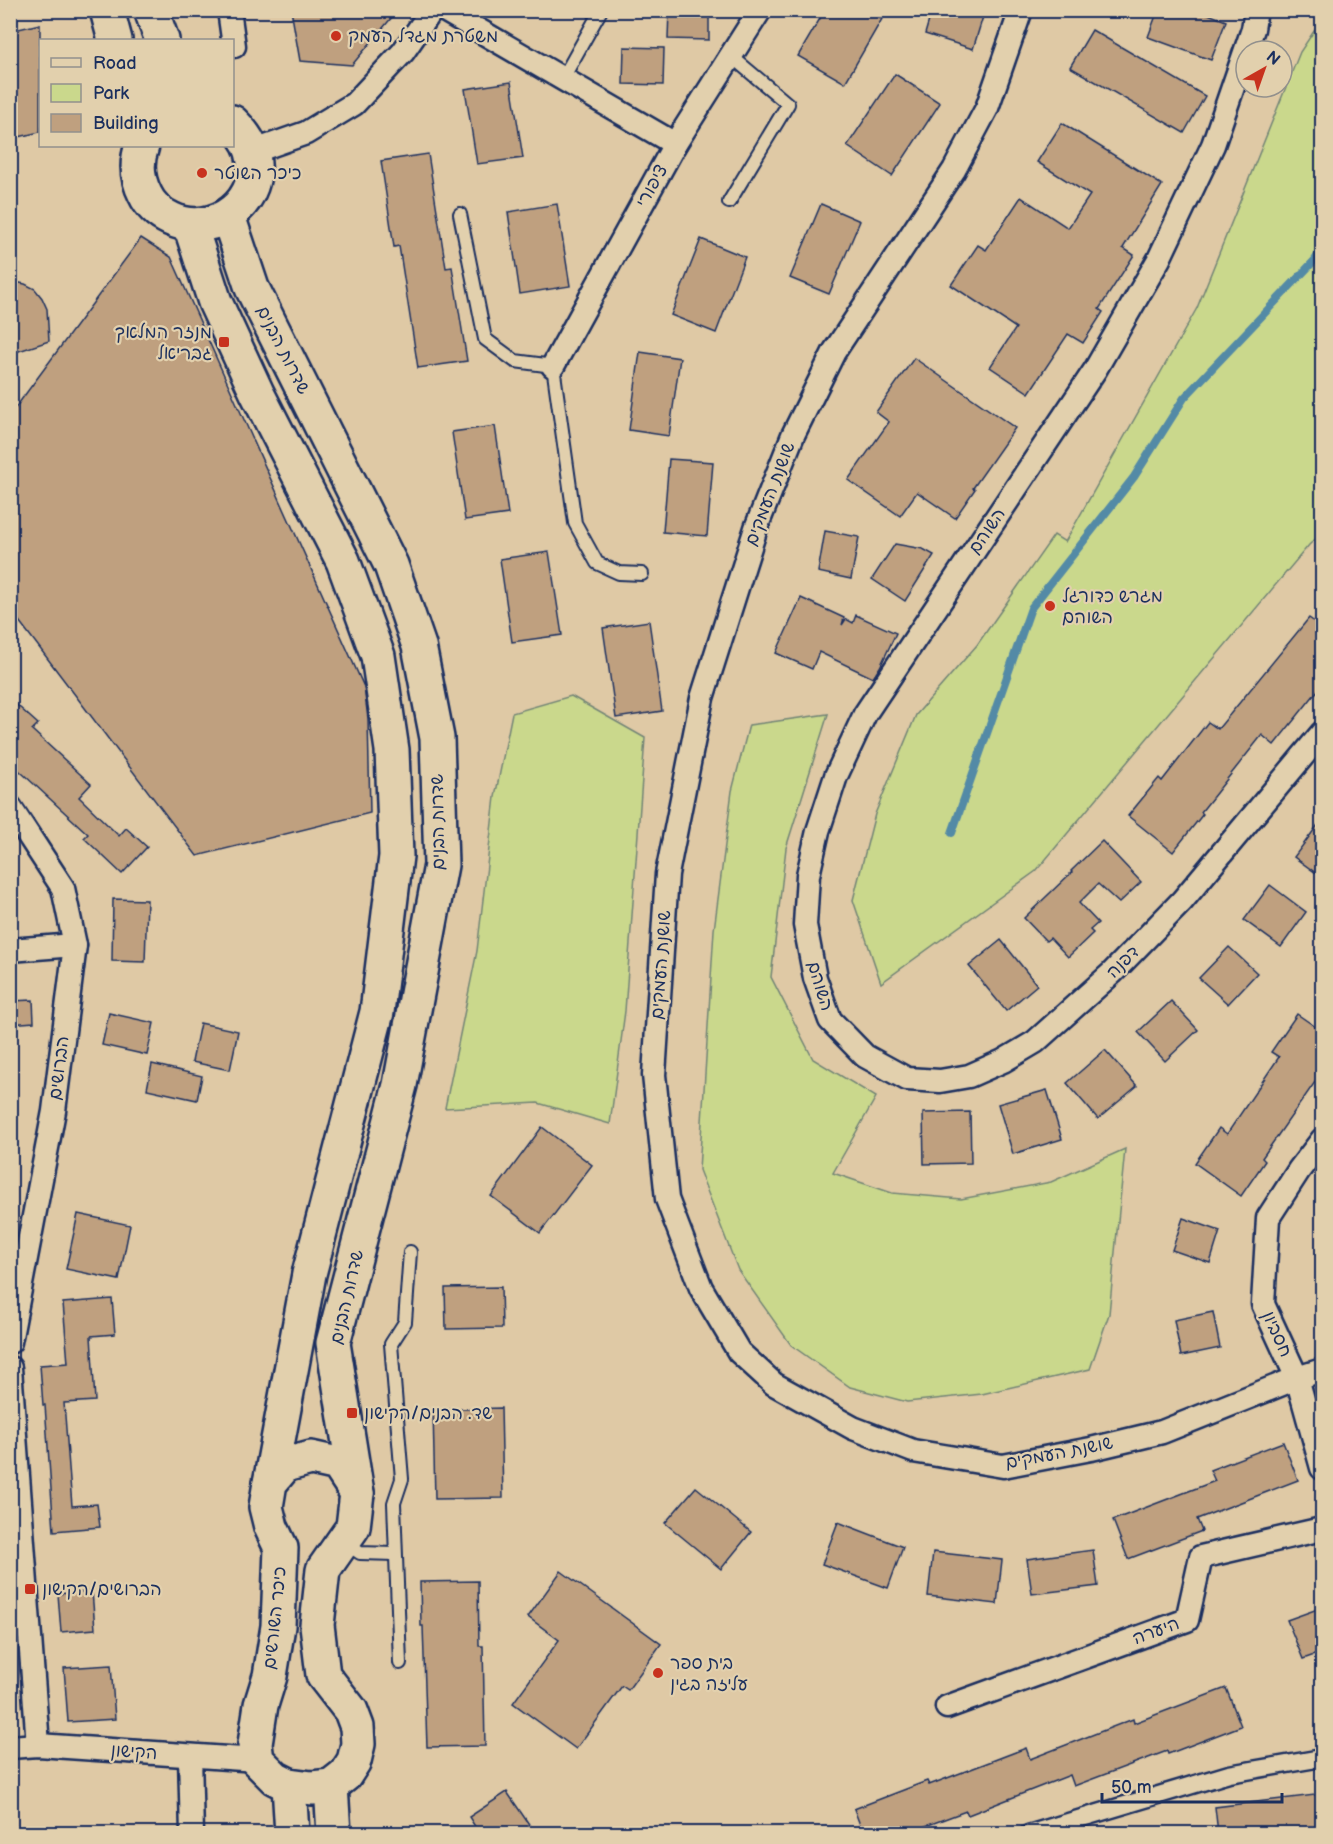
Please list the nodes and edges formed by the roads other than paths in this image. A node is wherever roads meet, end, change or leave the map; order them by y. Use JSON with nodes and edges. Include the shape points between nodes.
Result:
{"nodes":[{"id":1,"x":107,"y":10,"type":"edge"},
{"id":2,"x":151,"y":10,"type":"edge"},
{"id":3,"x":229,"y":10,"type":"edge"},
{"id":4,"x":432,"y":10,"type":"edge"},
{"id":5,"x":444,"y":10,"type":"edge"},
{"id":6,"x":601,"y":10,"type":"edge"},
{"id":7,"x":760,"y":10,"type":"edge"},
{"id":8,"x":1021,"y":10,"type":"edge"},
{"id":9,"x":1256,"y":10,"type":"edge"},
{"id":10,"x":115,"y":39,"type":"edge"},
{"id":11,"x":162,"y":39,"type":"edge"},
{"id":12,"x":233,"y":39,"type":"edge"},
{"id":13,"x":730,"y":56,"type":"junction"},
{"id":14,"x":563,"y":78,"type":"junction"},
{"id":15,"x":234,"y":124,"type":"edge"},
{"id":16,"x":675,"y":144,"type":"junction"},
{"id":17,"x":142,"y":147,"type":"edge"},
{"id":18,"x":252,"y":152,"type":"junction"},
{"id":19,"x":729,"y":202,"type":"dead end"},
{"id":20,"x":460,"y":214,"type":"dead end"},
{"id":21,"x":228,"y":216,"type":"junction"},
{"id":22,"x":190,"y":225,"type":"junction"},
{"id":23,"x":553,"y":366,"type":"junction"},
{"id":24,"x":642,"y":574,"type":"dead end"},
{"id":25,"x":1323,"y":733,"type":"edge"},
{"id":26,"x":10,"y":807,"type":"edge"},
{"id":27,"x":75,"y":945,"type":"junction"},
{"id":28,"x":10,"y":950,"type":"edge"},
{"id":29,"x":865,"y":1056,"type":"joint"},
{"id":30,"x":1323,"y":1140,"type":"edge"},
{"id":31,"x":410,"y":1252,"type":"dead end"},
{"id":32,"x":10,"y":1342,"type":"edge"},
{"id":33,"x":10,"y":1368,"type":"edge"},
{"id":34,"x":1323,"y":1370,"type":"edge"},
{"id":35,"x":1297,"y":1378,"type":"junction"},
{"id":36,"x":1323,"y":1468,"type":"edge"},
{"id":37,"x":270,"y":1483,"type":"junction"},
{"id":38,"x":357,"y":1492,"type":"junction"},
{"id":39,"x":1323,"y":1529,"type":"edge"},
{"id":40,"x":343,"y":1541,"type":"junction"},
{"id":41,"x":395,"y":1554,"type":"junction"},
{"id":42,"x":399,"y":1663,"type":"dead end"},
{"id":43,"x":947,"y":1707,"type":"dead end"},
{"id":44,"x":38,"y":1745,"type":"junction"},
{"id":45,"x":10,"y":1747,"type":"edge"},
{"id":46,"x":190,"y":1756,"type":"junction"},
{"id":47,"x":1323,"y":1758,"type":"edge"},
{"id":48,"x":257,"y":1760,"type":"junction"},
{"id":49,"x":289,"y":1785,"type":"junction"},
{"id":50,"x":331,"y":1786,"type":"junction"},
{"id":51,"x":192,"y":1833,"type":"edge"},
{"id":52,"x":292,"y":1833,"type":"edge"},
{"id":53,"x":334,"y":1833,"type":"edge"},
{"id":54,"x":1028,"y":1833,"type":"edge"}],
"edges":[{"from":1,"to":10,"type":"main road"},
{"from":2,"to":11,"type":"main road"},
{"from":3,"to":12,"type":"street"},
{"from":4,"to":18,"type":"street","via":[[403,52],[354,104],[306,133]]},
{"from":5,"to":14,"type":"street"},
{"from":6,"to":14,"type":"lane"},
{"from":7,"to":13,"type":"street","name":"ציפורי"},
{"from":8,"to":35,"type":"street","name":"שושנת העמקים","via":[[987,108],[954,170],[834,352],[793,435],[756,528],[702,698],[667,874],[654,1075],[667,1199],[701,1288],[739,1352],[774,1384],[853,1428],[914,1451],[1003,1466],[1162,1432]]},
{"from":9,"to":29,"type":"street","name":"השוהם","via":[[1213,145],[1159,259],[1095,369],[864,714],[836,776],[808,875],[805,925],[815,978],[830,1020]]},
{"from":13,"to":16,"type":"street","name":"ציפורי"},
{"from":13,"to":19,"type":"lane","via":[[788,105]]},
{"from":14,"to":16,"type":"street"},
{"from":15,"to":18,"type":"main road"},
{"from":16,"to":23,"type":"street","name":"ציפורי"},
{"from":17,"to":22,"type":"main road","via":[[137,165],[147,199],[159,212]]},
{"from":18,"to":21,"type":"main road","via":[[253,180],[248,194]]},
{"from":20,"to":23,"type":"lane","via":[[485,339],[515,361]]},
{"from":21,"to":22,"type":"main road","via":[[216,222]]},
{"from":21,"to":38,"type":"main road","name":"שדרות הבנים","via":[[252,288],[391,565],[419,646],[437,738],[441,865],[400,1085],[333,1343]]},
{"from":22,"to":37,"type":"main road","via":[[215,302],[343,561],[378,656],[392,750],[396,856],[377,1012],[309,1274]]},
{"from":23,"to":24,"type":"lane","via":[[575,523],[597,563],[619,573]]},
{"from":25,"to":29,"type":"street","name":"דפנה","via":[[1182,901],[1113,973],[1035,1042],[969,1076],[940,1081],[907,1079]]},
{"from":26,"to":27,"type":"street","name":"הברושים","via":[[63,888]]},
{"from":27,"to":28,"type":"street"},
{"from":27,"to":32,"type":"street","name":"הברושים","via":[[54,1111]]},
{"from":30,"to":35,"type":"street","name":"חסביון","via":[[1268,1218],[1263,1304]]},
{"from":31,"to":41,"type":"lane","via":[[405,1322],[391,1344],[402,1479],[394,1503]]},
{"from":33,"to":44,"type":"street"},
{"from":34,"to":35,"type":"street","name":"שושנת העמקים"},
{"from":35,"to":36,"type":"street","name":"חסביון"},
{"from":37,"to":38,"type":"main road","via":[[285,1465],[311,1458],[338,1464]]},
{"from":37,"to":48,"type":"main road","name":"כיכר השורשים","via":[[266,1507],[281,1548],[278,1615],[270,1676],[257,1727]]},
{"from":38,"to":40,"type":"main road","via":[[353,1527]]},
{"from":39,"to":43,"type":"street","name":"היערה","via":[[1201,1557],[1187,1620]]},
{"from":40,"to":41,"type":"lane","via":[[360,1553]]},
{"from":40,"to":50,"type":"main road","via":[[323,1570],[317,1625],[323,1675],[351,1710],[358,1744],[345,1775]]},
{"from":41,"to":42,"type":"lane"},
{"from":44,"to":45,"type":"street","name":"הקישון"},
{"from":44,"to":46,"type":"street","name":"הקישון"},
{"from":46,"to":48,"type":"street","name":"הקישון"},
{"from":46,"to":51,"type":"street"},
{"from":47,"to":54,"type":"street","via":[[1228,1774]]},
{"from":48,"to":49,"type":"main road","via":[[275,1778]]},
{"from":49,"to":50,"type":"main road"},
{"from":49,"to":52,"type":"main road"},
{"from":50,"to":53,"type":"main road"}]}
